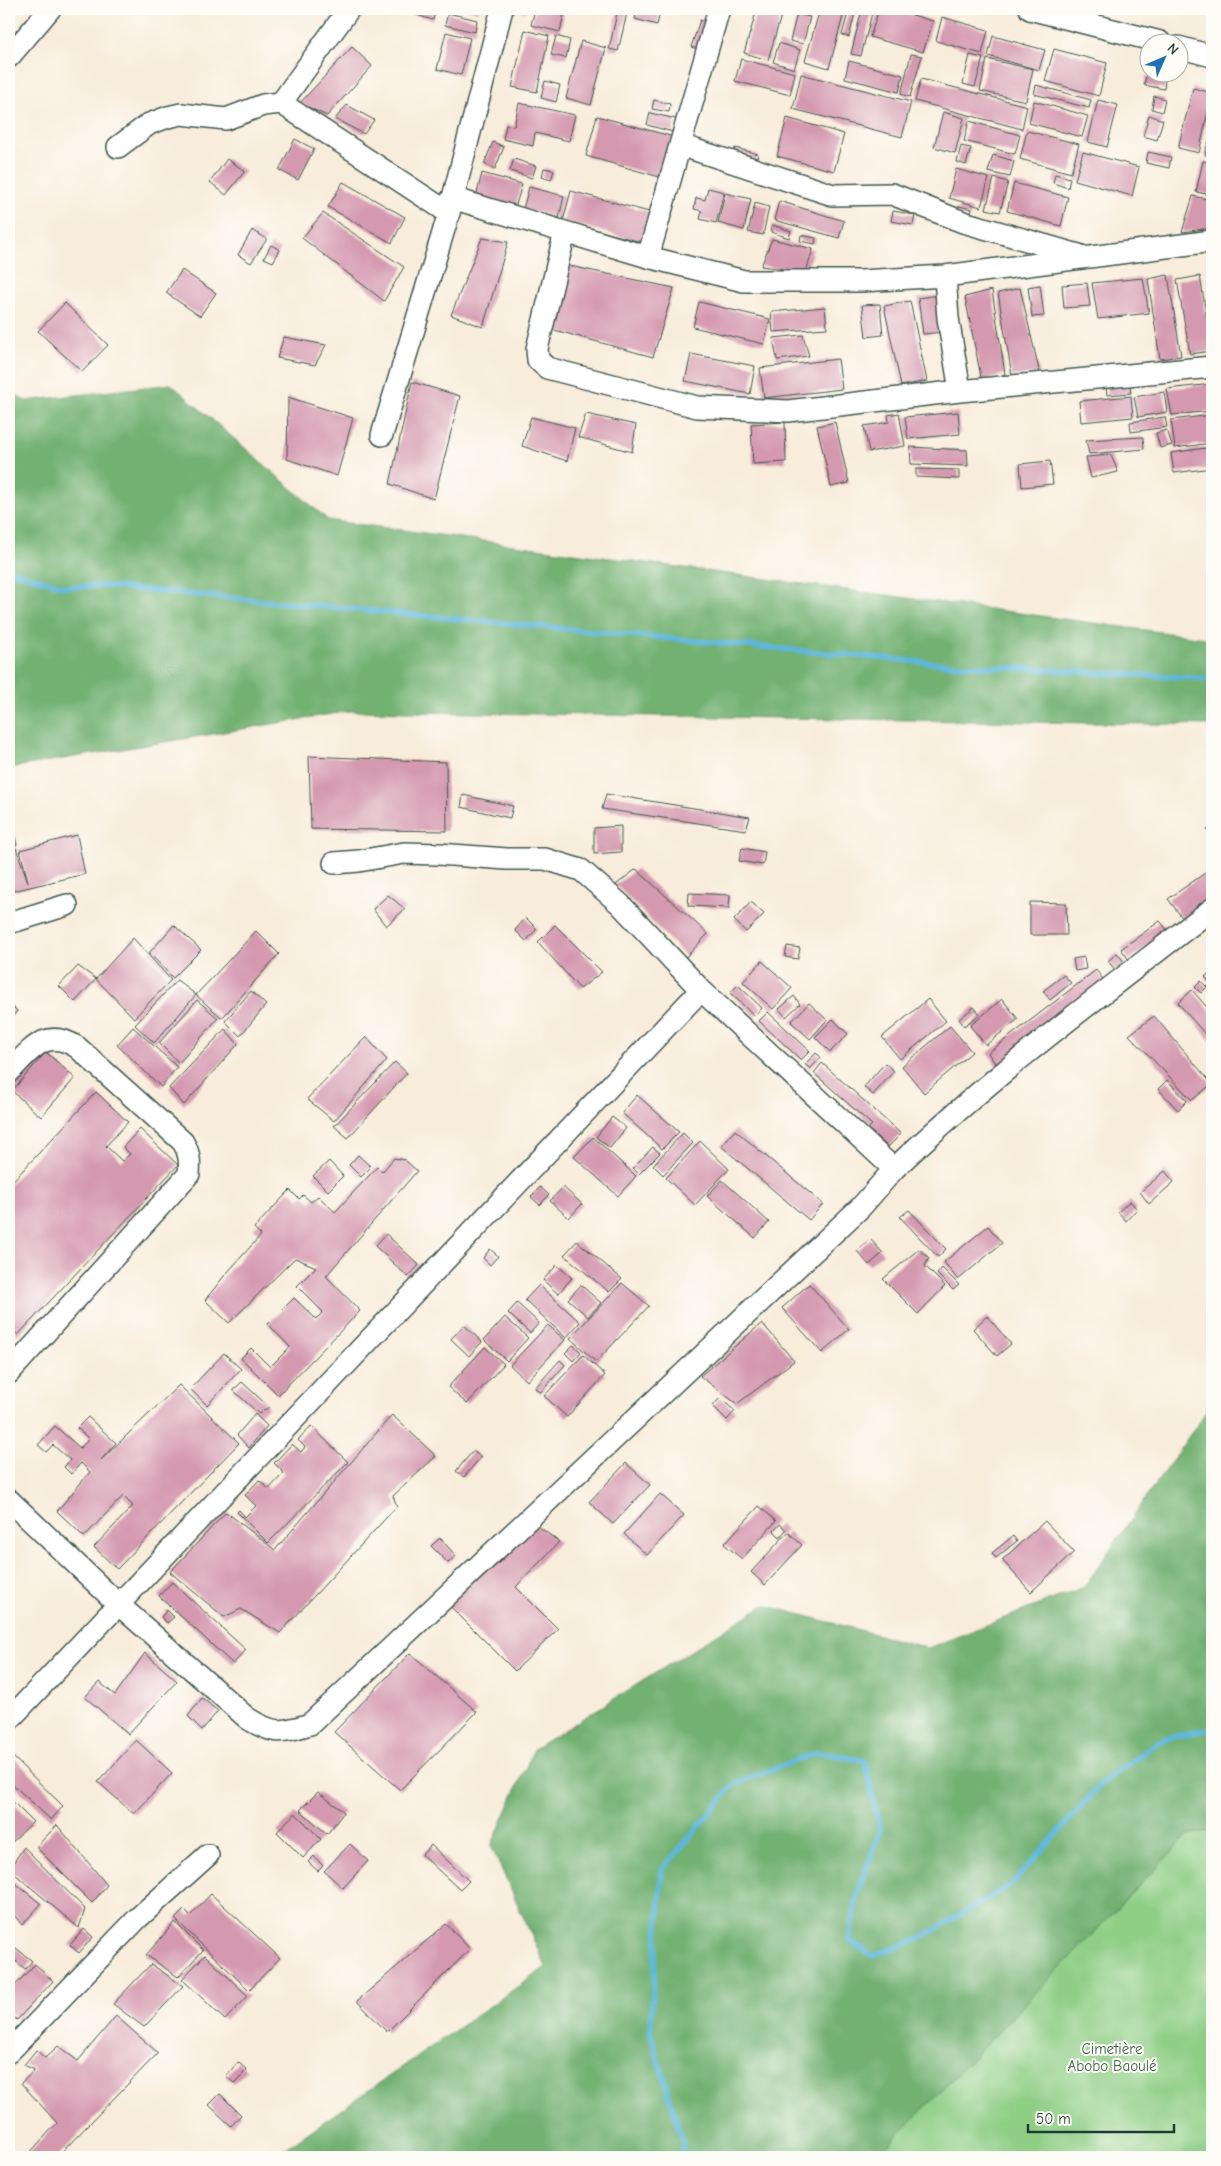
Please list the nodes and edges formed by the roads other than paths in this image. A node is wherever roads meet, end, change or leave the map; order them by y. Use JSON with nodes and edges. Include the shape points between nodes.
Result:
{"nodes":[{"id":1,"x":50,"y":9,"type":"edge"},
{"id":2,"x":349,"y":9,"type":"edge"},
{"id":3,"x":502,"y":9,"type":"edge"},
{"id":4,"x":719,"y":9,"type":"edge"},
{"id":5,"x":1030,"y":9,"type":"edge"},
{"id":6,"x":1138,"y":36,"type":"edge"},
{"id":7,"x":1188,"y":50,"type":"edge"},
{"id":8,"x":9,"y":56,"type":"edge"},
{"id":9,"x":1212,"y":56,"type":"edge"},
{"id":10,"x":281,"y":103,"type":"junction"},
{"id":11,"x":680,"y":145,"type":"junction"},
{"id":12,"x":118,"y":147,"type":"dead end"},
{"id":13,"x":450,"y":205,"type":"junction"},
{"id":14,"x":565,"y":232,"type":"junction"},
{"id":15,"x":1212,"y":241,"type":"edge"},
{"id":16,"x":648,"y":257,"type":"junction"},
{"id":17,"x":1089,"y":258,"type":"junction"},
{"id":18,"x":944,"y":276,"type":"junction"},
{"id":19,"x":1212,"y":367,"type":"edge"},
{"id":20,"x":960,"y":391,"type":"junction"},
{"id":21,"x":382,"y":435,"type":"dead end"},
{"id":22,"x":334,"y":863,"type":"dead end"},
{"id":23,"x":67,"y":905,"type":"dead end"},
{"id":24,"x":1212,"y":909,"type":"edge"},
{"id":25,"x":9,"y":923,"type":"edge"},
{"id":26,"x":701,"y":990,"type":"junction"},
{"id":27,"x":9,"y":1072,"type":"edge"},
{"id":28,"x":894,"y":1169,"type":"junction"},
{"id":29,"x":9,"y":1373,"type":"edge"},
{"id":30,"x":9,"y":1500,"type":"edge"},
{"id":31,"x":118,"y":1604,"type":"junction"},
{"id":32,"x":9,"y":1720,"type":"edge"},
{"id":33,"x":208,"y":1855,"type":"dead end"},
{"id":34,"x":9,"y":2052,"type":"edge"}],
"edges":[{"from":1,"to":8,"type":"street"},
{"from":2,"to":10,"type":"street"},
{"from":3,"to":13,"type":"street"},
{"from":4,"to":11,"type":"street"},
{"from":5,"to":6,"type":"street"},
{"from":7,"to":9,"type":"street"},
{"from":10,"to":12,"type":"street","via":[[262,105],[226,119],[181,114],[168,117],[149,124]]},
{"from":10,"to":13,"type":"street"},
{"from":11,"to":16,"type":"street"},
{"from":11,"to":17,"type":"street","via":[[833,195],[892,194],[963,222]]},
{"from":13,"to":14,"type":"street"},
{"from":13,"to":21,"type":"street"},
{"from":14,"to":16,"type":"street"},
{"from":14,"to":20,"type":"street","via":[[537,349],[538,360],[548,368],[697,407],[788,411]]},
{"from":15,"to":17,"type":"street"},
{"from":16,"to":18,"type":"street","via":[[744,282],[861,281]]},
{"from":17,"to":18,"type":"street"},
{"from":18,"to":20,"type":"street"},
{"from":19,"to":20,"type":"street"},
{"from":22,"to":26,"type":"street","via":[[360,862],[404,853],[544,859],[580,870],[620,904]]},
{"from":23,"to":25,"type":"street"},
{"from":24,"to":28,"type":"street","via":[[1001,1074]]},
{"from":26,"to":28,"type":"street"},
{"from":26,"to":31,"type":"street"},
{"from":27,"to":29,"type":"street","via":[[39,1042],[65,1040],[77,1047],[183,1142],[190,1164],[189,1174]]},
{"from":28,"to":31,"type":"street","via":[[861,1207],[310,1724],[286,1732],[267,1730],[247,1718]]},
{"from":30,"to":31,"type":"street"},
{"from":31,"to":32,"type":"street"},
{"from":33,"to":34,"type":"street","via":[[138,1918]]}]}
